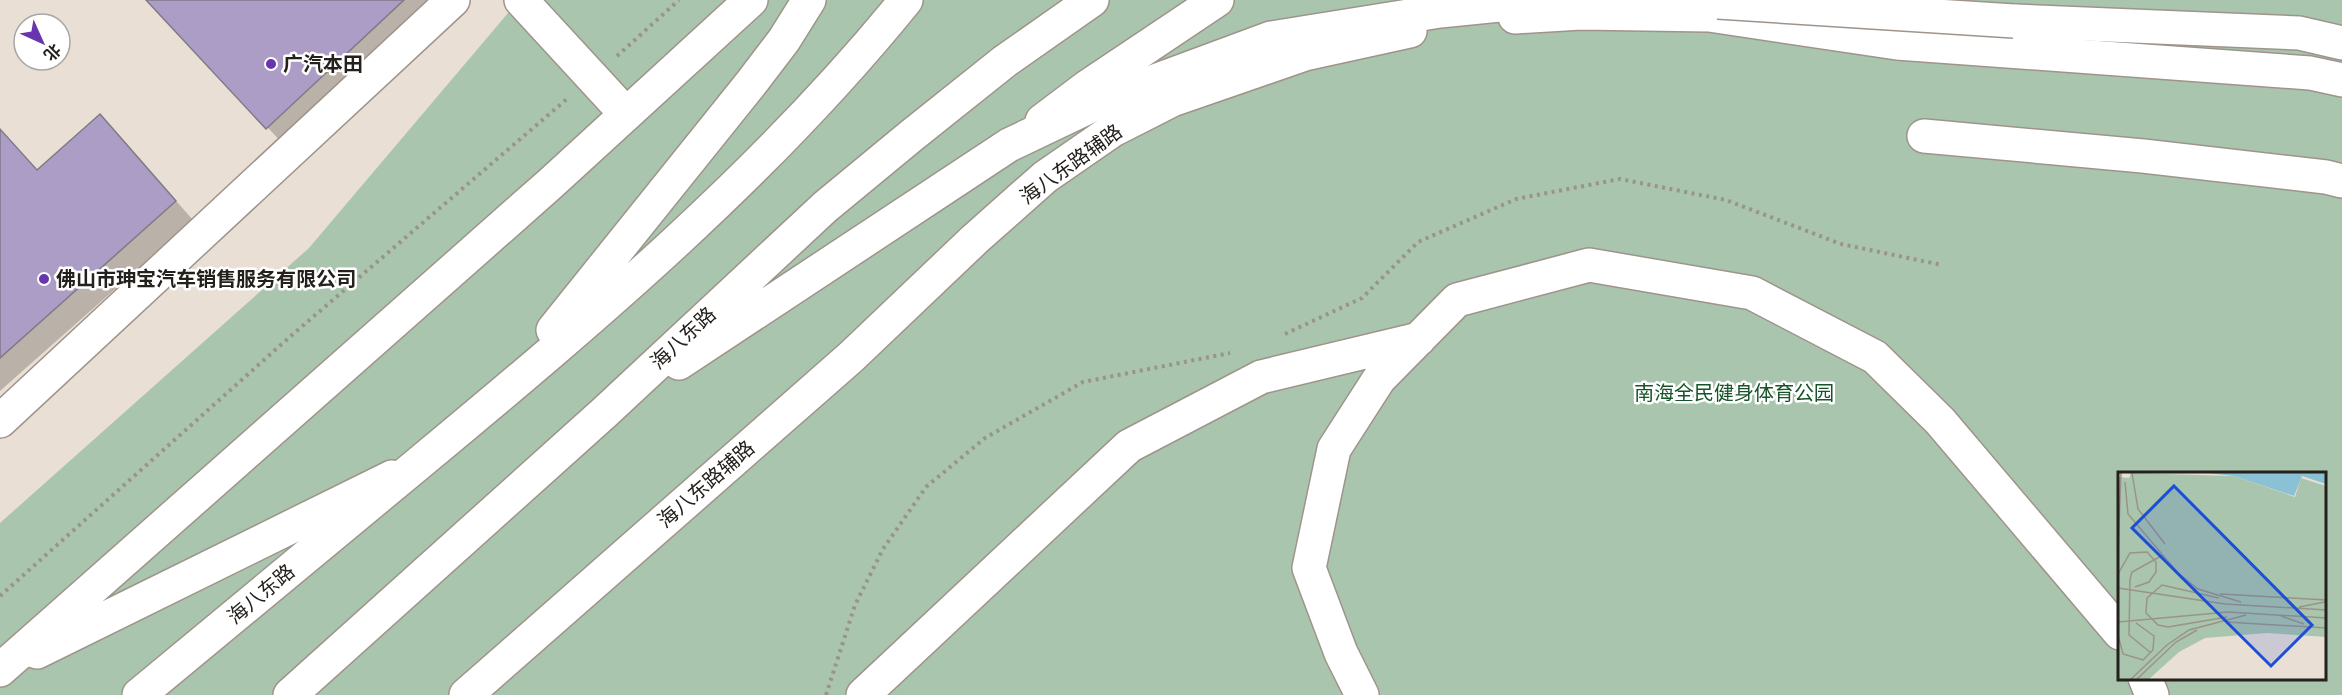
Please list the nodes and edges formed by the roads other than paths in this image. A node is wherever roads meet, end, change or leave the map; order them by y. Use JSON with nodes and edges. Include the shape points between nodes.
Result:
{"nodes":[{"id":1,"x":453,"y":0,"type":"edge"},
{"id":2,"x":520,"y":0,"type":"edge"},
{"id":3,"x":751,"y":0,"type":"edge"},
{"id":4,"x":809,"y":0,"type":"edge"},
{"id":5,"x":815,"y":0,"type":"edge"},
{"id":6,"x":906,"y":0,"type":"edge"},
{"id":7,"x":1092,"y":0,"type":"edge"},
{"id":8,"x":1217,"y":0,"type":"edge"},
{"id":9,"x":1551,"y":0,"type":"edge"},
{"id":10,"x":1650,"y":0,"type":"edge"},
{"id":11,"x":1856,"y":0,"type":"edge"},
{"id":12,"x":1844,"y":35,"type":"junction"},
{"id":13,"x":784,"y":40,"type":"junction"},
{"id":14,"x":2342,"y":43,"type":"edge"},
{"id":15,"x":2342,"y":80,"type":"edge"},
{"id":16,"x":626,"y":114,"type":"junction"},
{"id":17,"x":1924,"y":136,"type":"dead end"},
{"id":18,"x":1009,"y":145,"type":"junction"},
{"id":19,"x":2342,"y":181,"type":"edge"},
{"id":20,"x":1419,"y":339,"type":"junction"},
{"id":21,"x":500,"y":395,"type":"junction"},
{"id":22,"x":605,"y":412,"type":"junction"},
{"id":23,"x":0,"y":420,"type":"edge"},
{"id":24,"x":415,"y":466,"type":"junction"},
{"id":25,"x":2118,"y":631,"type":"edge"},
{"id":26,"x":0,"y":670,"type":"edge"},
{"id":27,"x":2146,"y":680,"type":"edge"},
{"id":28,"x":139,"y":695,"type":"edge"},
{"id":29,"x":290,"y":695,"type":"edge"},
{"id":30,"x":466,"y":695,"type":"edge"},
{"id":31,"x":863,"y":695,"type":"edge"},
{"id":32,"x":1362,"y":695,"type":"edge"},
{"id":33,"x":2152,"y":695,"type":"edge"}],
"edges":[{"from":1,"to":23,"type":"main road"},
{"from":2,"to":16,"type":"main road"},
{"from":3,"to":16,"type":"main road"},
{"from":4,"to":13,"type":"main road"},
{"from":5,"to":13,"type":"main road"},
{"from":6,"to":21,"type":"main road","name":"海八东路","via":[[821,98],[728,194]]},
{"from":7,"to":22,"type":"main road","name":"海八东路","via":[[997,68],[825,207]]},
{"from":8,"to":18,"type":"main road"},
{"from":9,"to":18,"type":"main road","via":[[1440,11],[1271,38],[1101,101]]},
{"from":10,"to":14,"type":"main road","bridge":true,"via":[[2299,33]]},
{"from":11,"to":12,"type":"main road"},
{"from":12,"to":15,"type":"main road","name":"海八东路辅路","via":[[1897,43],[2310,73]]},
{"from":12,"to":30,"type":"main road","name":"海八东路辅路","via":[[1709,15],[1581,13],[1489,19],[1383,36],[1305,54],[1172,100],[1113,130],[1045,177],[842,365]]},
{"from":13,"to":21,"type":"main road"},
{"from":16,"to":26,"type":"main road"},
{"from":17,"to":19,"type":"main road","via":[[2154,157]]},
{"from":18,"to":22,"type":"main road"},
{"from":20,"to":25,"type":"main road","via":[[1457,300],[1589,264],[1752,293],[1875,357],[1940,421]]},
{"from":20,"to":31,"type":"main road","via":[[1261,377],[1129,446]]},
{"from":20,"to":32,"type":"main road","via":[[1379,379],[1334,449],[1309,568],[1341,653]]},
{"from":21,"to":24,"type":"main road","name":"海八东路"},
{"from":22,"to":29,"type":"main road","name":"海八东路"},
{"from":24,"to":26,"type":"main road"},
{"from":24,"to":28,"type":"main road","name":"海八东路"},
{"from":27,"to":33,"type":"main road"}]}
